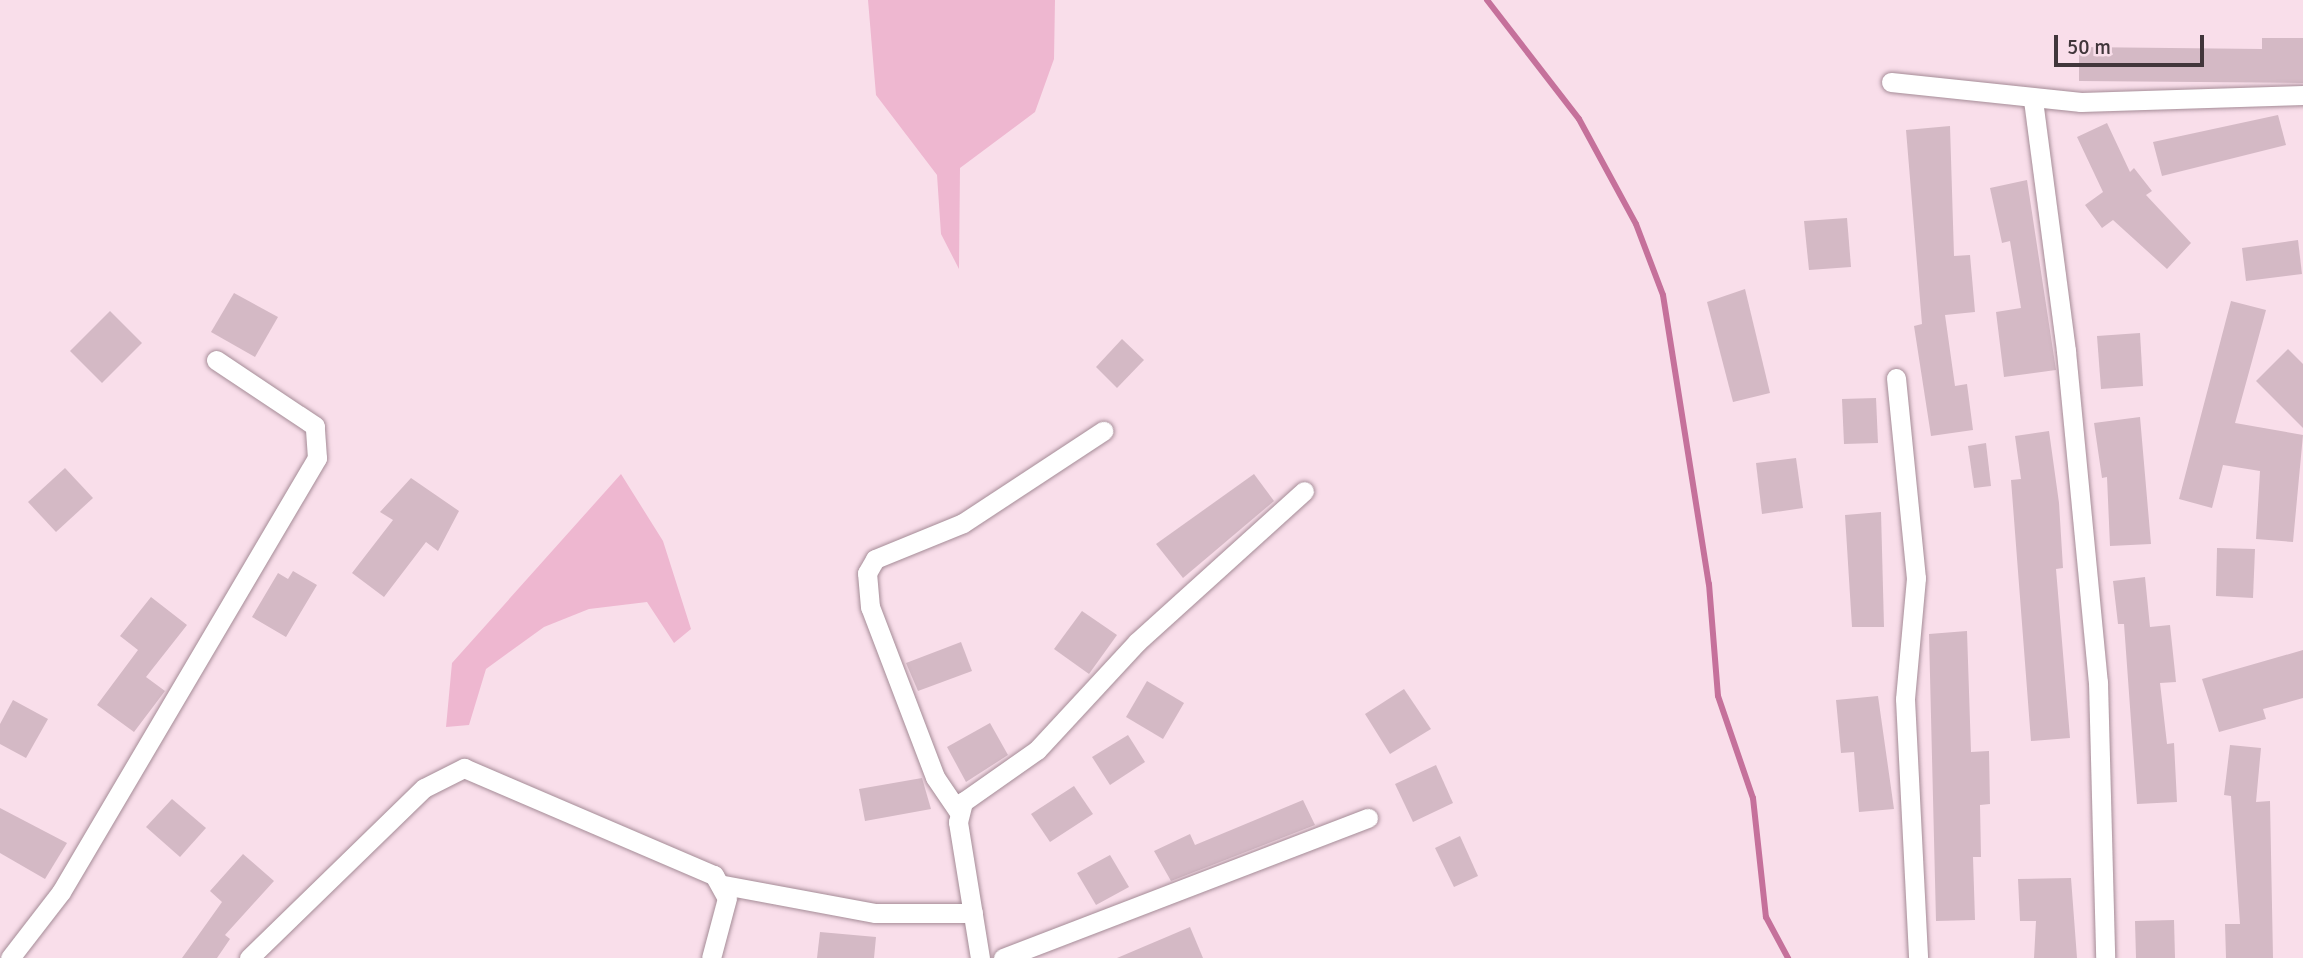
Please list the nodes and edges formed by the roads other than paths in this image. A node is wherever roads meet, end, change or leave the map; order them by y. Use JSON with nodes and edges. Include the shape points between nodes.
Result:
{"nodes":[{"id":1,"x":1891,"y":82,"type":"dead end"},
{"id":2,"x":2303,"y":95,"type":"edge"},
{"id":3,"x":2033,"y":100,"type":"junction"},
{"id":4,"x":216,"y":360,"type":"dead end"},
{"id":5,"x":1896,"y":378,"type":"dead end"},
{"id":6,"x":1103,"y":431,"type":"dead end"},
{"id":7,"x":1304,"y":491,"type":"dead end"},
{"id":8,"x":958,"y":811,"type":"junction"},
{"id":9,"x":1368,"y":818,"type":"dead end"},
{"id":10,"x":724,"y":885,"type":"junction"},
{"id":11,"x":973,"y":913,"type":"junction"},
{"id":12,"x":10,"y":958,"type":"edge"},
{"id":13,"x":249,"y":958,"type":"edge"},
{"id":14,"x":711,"y":958,"type":"edge"},
{"id":15,"x":980,"y":958,"type":"edge"},
{"id":16,"x":1003,"y":958,"type":"edge"},
{"id":17,"x":1918,"y":958,"type":"edge"},
{"id":18,"x":2105,"y":958,"type":"edge"}],
"edges":[{"from":1,"to":3,"type":"street"},
{"from":2,"to":3,"type":"street"},
{"from":3,"to":18,"type":"street","via":[[2066,351],[2098,681]]},
{"from":4,"to":12,"type":"street","via":[[315,426],[317,458],[61,891]]},
{"from":5,"to":17,"type":"street","via":[[1916,578],[1905,699]]},
{"from":6,"to":8,"type":"street","via":[[963,523],[875,559],[867,573],[870,607],[935,777]]},
{"from":7,"to":8,"type":"street","via":[[1137,642],[1037,750],[975,791]]},
{"from":8,"to":11,"type":"street"},
{"from":9,"to":16,"type":"street"},
{"from":10,"to":11,"type":"street","via":[[874,913]]},
{"from":10,"to":13,"type":"street","via":[[678,855],[573,817],[484,773],[449,770]]},
{"from":10,"to":14,"type":"street","via":[[726,908]]},
{"from":11,"to":15,"type":"street"}]}
